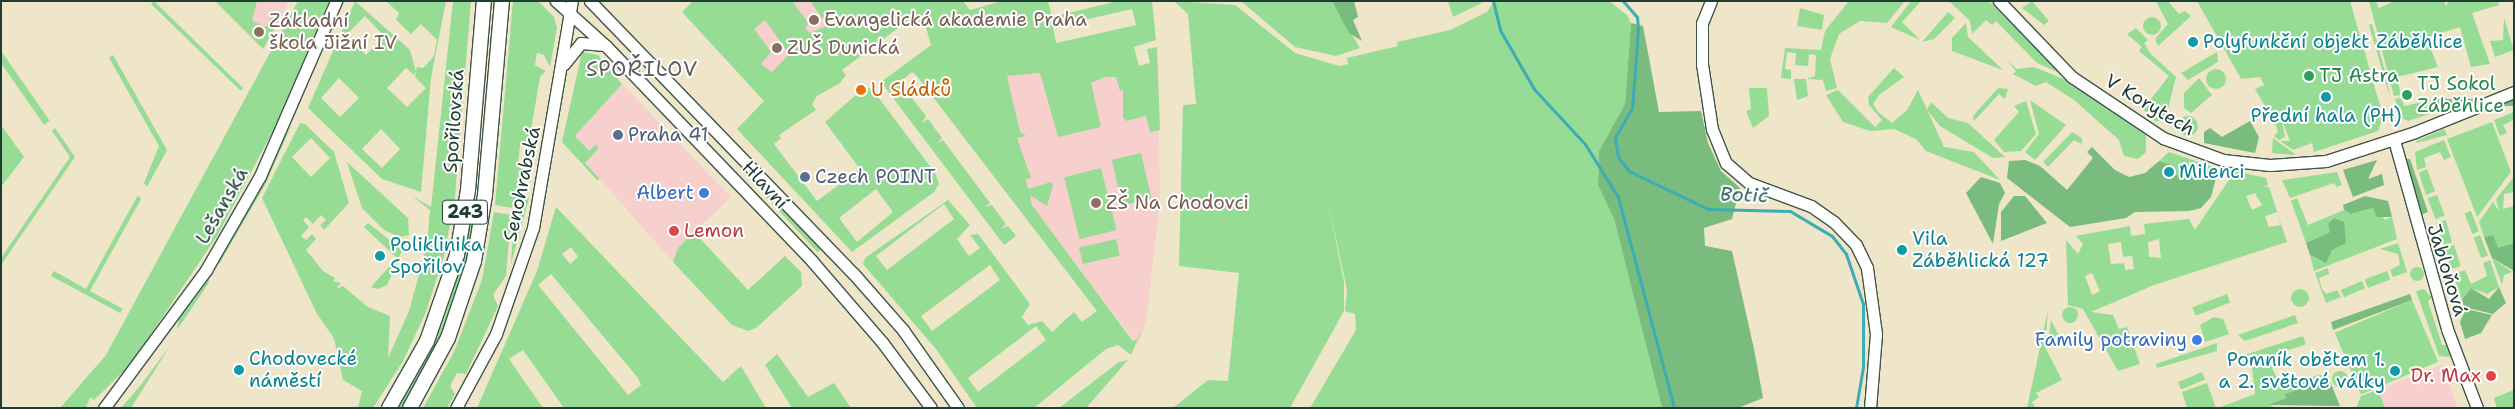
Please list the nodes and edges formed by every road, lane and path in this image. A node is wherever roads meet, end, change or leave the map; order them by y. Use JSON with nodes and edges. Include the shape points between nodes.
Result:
{"nodes":[{"id":1,"x":336,"y":1,"type":"edge"},
{"id":2,"x":484,"y":1,"type":"edge"},
{"id":3,"x":502,"y":1,"type":"edge"},
{"id":4,"x":556,"y":1,"type":"edge"},
{"id":5,"x":572,"y":1,"type":"edge"},
{"id":6,"x":590,"y":1,"type":"edge"},
{"id":7,"x":1711,"y":1,"type":"edge"},
{"id":8,"x":1999,"y":1,"type":"edge"},
{"id":9,"x":570,"y":13,"type":"junction"},
{"id":10,"x":606,"y":46,"type":"junction"},
{"id":11,"x":560,"y":72,"type":"junction"},
{"id":12,"x":2514,"y":92,"type":"edge"},
{"id":13,"x":2394,"y":140,"type":"junction"},
{"id":14,"x":104,"y":408,"type":"edge"},
{"id":15,"x":389,"y":408,"type":"edge"},
{"id":16,"x":410,"y":408,"type":"edge"},
{"id":17,"x":456,"y":408,"type":"edge"},
{"id":18,"x":931,"y":408,"type":"edge"},
{"id":19,"x":958,"y":408,"type":"edge"},
{"id":20,"x":1870,"y":408,"type":"edge"},
{"id":21,"x":2477,"y":408,"type":"edge"}],
"edges":[{"from":1,"to":14,"type":"street","name":"Lešanská","via":[[260,176],[201,277]]},
{"from":2,"to":15,"type":"highway","name":"Spořilovská","number":"243","via":[[468,190],[457,255],[427,341]]},
{"from":3,"to":16,"type":"highway","name":"Spořilovská","number":"243","via":[[485,195],[474,261],[448,338]]},
{"from":4,"to":9,"type":"street","name":"Hlavní"},
{"from":5,"to":9,"type":"street","name":"Senohrabská"},
{"from":6,"to":19,"type":"street","name":"Hlavní","via":[[853,273],[903,330]]},
{"from":7,"to":20,"type":"street","via":[[1703,18],[1702,64],[1712,129],[1726,163],[1749,183],[1828,217],[1851,239],[1867,268],[1876,334]]},
{"from":8,"to":13,"type":"street","name":"V Korytech","via":[[2072,77],[2163,138],[2193,151],[2224,160],[2287,165],[2326,160]]},
{"from":9,"to":10,"type":"street","name":"Hlavní"},
{"from":9,"to":11,"type":"street","name":"Senohrabská"},
{"from":10,"to":11,"type":"street","via":[[581,43],[570,52]]},
{"from":10,"to":18,"type":"street","name":"Hlavní","via":[[812,261],[882,342]]},
{"from":11,"to":17,"type":"street","name":"Senohrabská","via":[[531,236],[496,334]]},
{"from":12,"to":13,"type":"street","name":"V Korytech"},
{"from":13,"to":21,"type":"street","name":"Jabloňová","via":[[2447,329]]}]}
